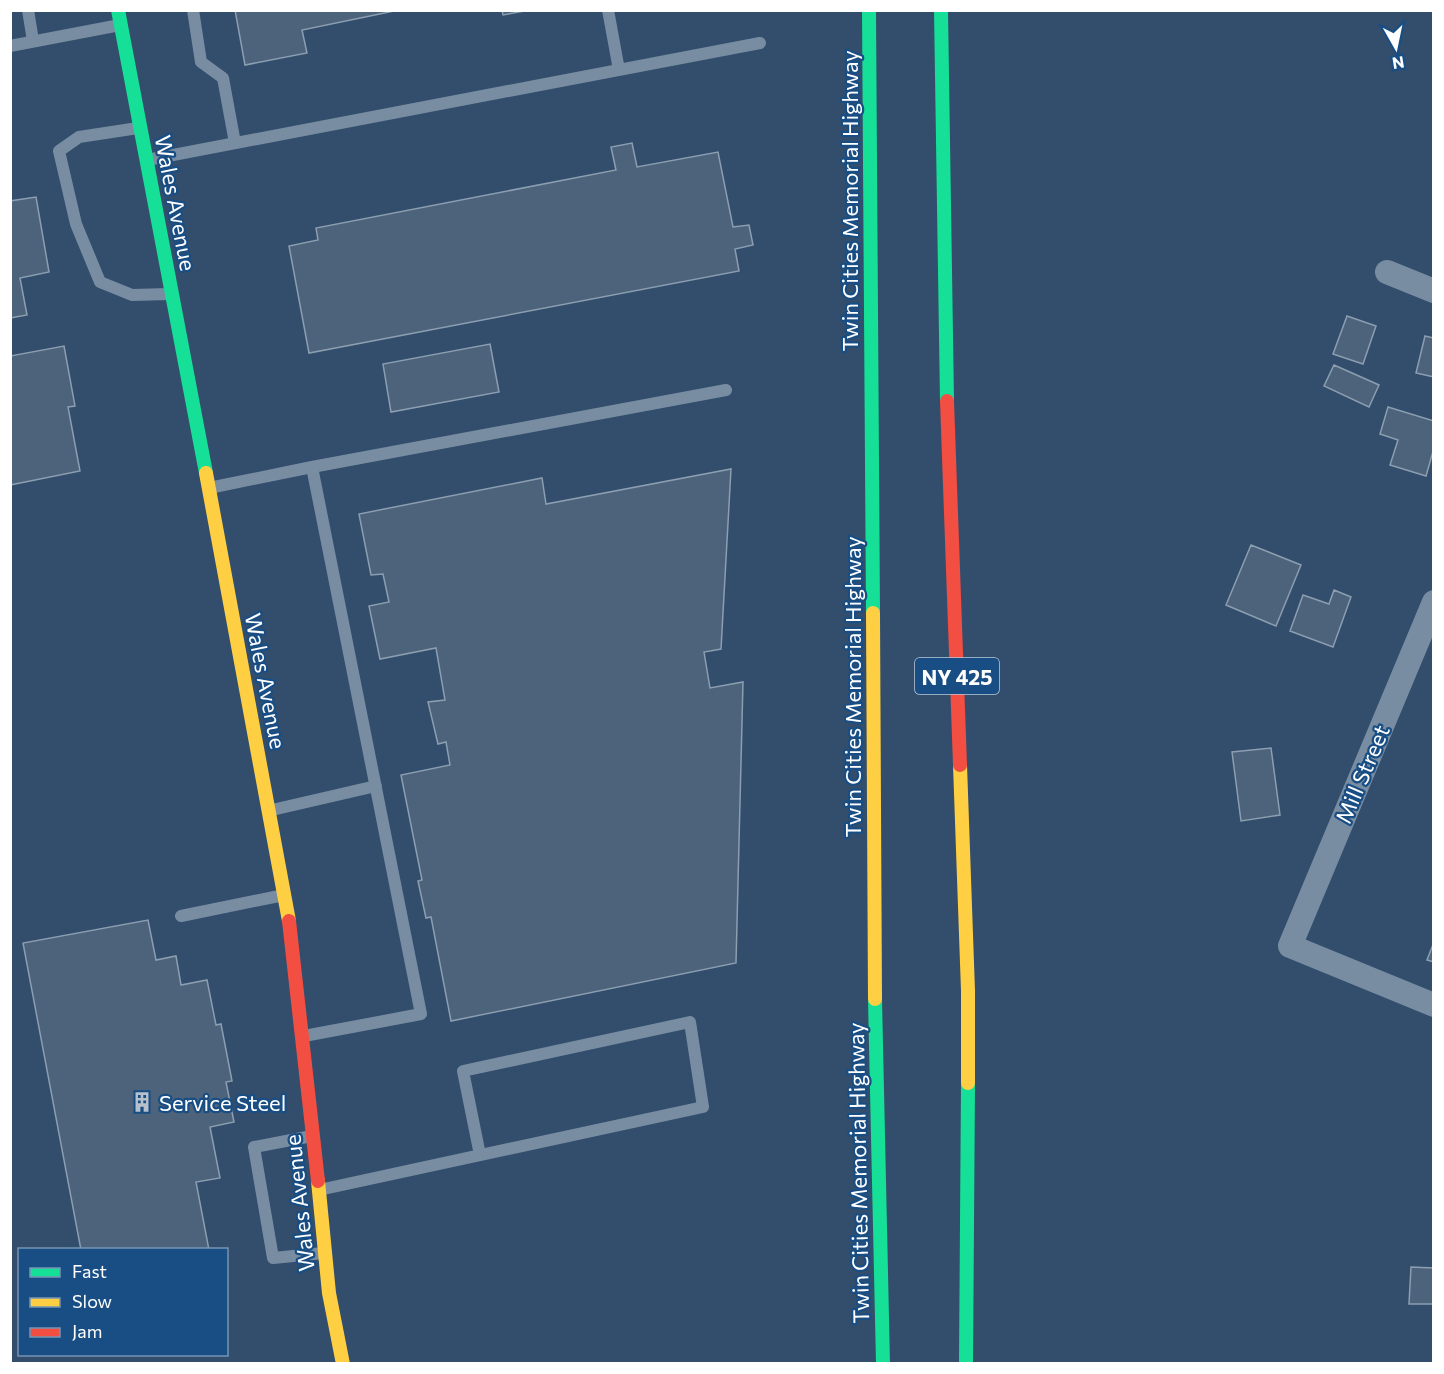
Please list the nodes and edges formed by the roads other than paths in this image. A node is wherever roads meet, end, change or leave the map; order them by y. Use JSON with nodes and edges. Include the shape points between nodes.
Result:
{"nodes":[{"id":1,"x":28,"y":10,"type":"edge"},
{"id":2,"x":118,"y":10,"type":"edge"},
{"id":3,"x":193,"y":10,"type":"edge"},
{"id":4,"x":608,"y":10,"type":"edge"},
{"id":5,"x":869,"y":10,"type":"edge"},
{"id":6,"x":941,"y":10,"type":"edge"},
{"id":7,"x":121,"y":25,"type":"junction"},
{"id":8,"x":33,"y":40,"type":"junction"},
{"id":9,"x":760,"y":43,"type":"dead end"},
{"id":10,"x":10,"y":45,"type":"edge"},
{"id":11,"x":619,"y":70,"type":"junction"},
{"id":12,"x":140,"y":128,"type":"junction"},
{"id":13,"x":235,"y":143,"type":"junction"},
{"id":14,"x":146,"y":160,"type":"junction"},
{"id":15,"x":1387,"y":272,"type":"dead end"},
{"id":16,"x":1434,"y":291,"type":"edge"},
{"id":17,"x":172,"y":294,"type":"junction"},
{"id":18,"x":726,"y":390,"type":"dead end"},
{"id":19,"x":312,"y":467,"type":"junction"},
{"id":20,"x":208,"y":489,"type":"junction"},
{"id":21,"x":1434,"y":602,"type":"edge"},
{"id":22,"x":376,"y":786,"type":"junction"},
{"id":23,"x":270,"y":810,"type":"junction"},
{"id":24,"x":285,"y":895,"type":"junction"},
{"id":25,"x":181,"y":916,"type":"dead end"},
{"id":26,"x":1434,"y":1005,"type":"edge"},
{"id":27,"x":303,"y":1036,"type":"junction"},
{"id":28,"x":313,"y":1136,"type":"junction"},
{"id":29,"x":480,"y":1155,"type":"junction"},
{"id":30,"x":318,"y":1190,"type":"junction"},
{"id":31,"x":325,"y":1252,"type":"junction"},
{"id":32,"x":343,"y":1364,"type":"edge"},
{"id":33,"x":883,"y":1364,"type":"edge"},
{"id":34,"x":966,"y":1364,"type":"edge"}],
"edges":[{"from":1,"to":8,"type":"lane"},
{"from":2,"to":7,"type":"main road","name":"Wales Avenue"},
{"from":3,"to":13,"type":"lane","via":[[201,62],[223,78]]},
{"from":4,"to":11,"type":"lane"},
{"from":5,"to":33,"type":"main road","name":"Twin Cities Memorial Highway","via":[[875,980]]},
{"from":6,"to":34,"type":"main road","number":"NY 425","via":[[945,335],[968,991]]},
{"from":7,"to":8,"type":"lane"},
{"from":7,"to":12,"type":"main road","name":"Wales Avenue"},
{"from":8,"to":10,"type":"lane"},
{"from":9,"to":11,"type":"lane"},
{"from":11,"to":13,"type":"lane"},
{"from":12,"to":14,"type":"main road","name":"Wales Avenue"},
{"from":12,"to":17,"type":"lane","via":[[79,137],[59,151],[76,224],[99,282],[132,295]]},
{"from":13,"to":14,"type":"lane"},
{"from":14,"to":17,"type":"main road","name":"Wales Avenue"},
{"from":15,"to":16,"type":"street"},
{"from":17,"to":20,"type":"main road","name":"Wales Avenue"},
{"from":18,"to":19,"type":"lane"},
{"from":19,"to":20,"type":"lane"},
{"from":19,"to":22,"type":"lane"},
{"from":20,"to":23,"type":"main road","name":"Wales Avenue"},
{"from":21,"to":26,"type":"street","name":"Mill Street","via":[[1290,946]]},
{"from":22,"to":23,"type":"lane"},
{"from":22,"to":27,"type":"lane","via":[[421,1014]]},
{"from":23,"to":24,"type":"main road","name":"Wales Avenue"},
{"from":24,"to":25,"type":"lane"},
{"from":24,"to":27,"type":"main road","name":"Wales Avenue"},
{"from":27,"to":28,"type":"main road","name":"Wales Avenue"},
{"from":28,"to":30,"type":"main road","name":"Wales Avenue"},
{"from":28,"to":31,"type":"lane","via":[[254,1148],[273,1258]]},
{"from":29,"to":29,"type":"lane","via":[[703,1107],[690,1022],[463,1071]]},
{"from":29,"to":30,"type":"lane"},
{"from":30,"to":31,"type":"main road","name":"Wales Avenue"},
{"from":31,"to":32,"type":"main road","name":"Wales Avenue"}]}
